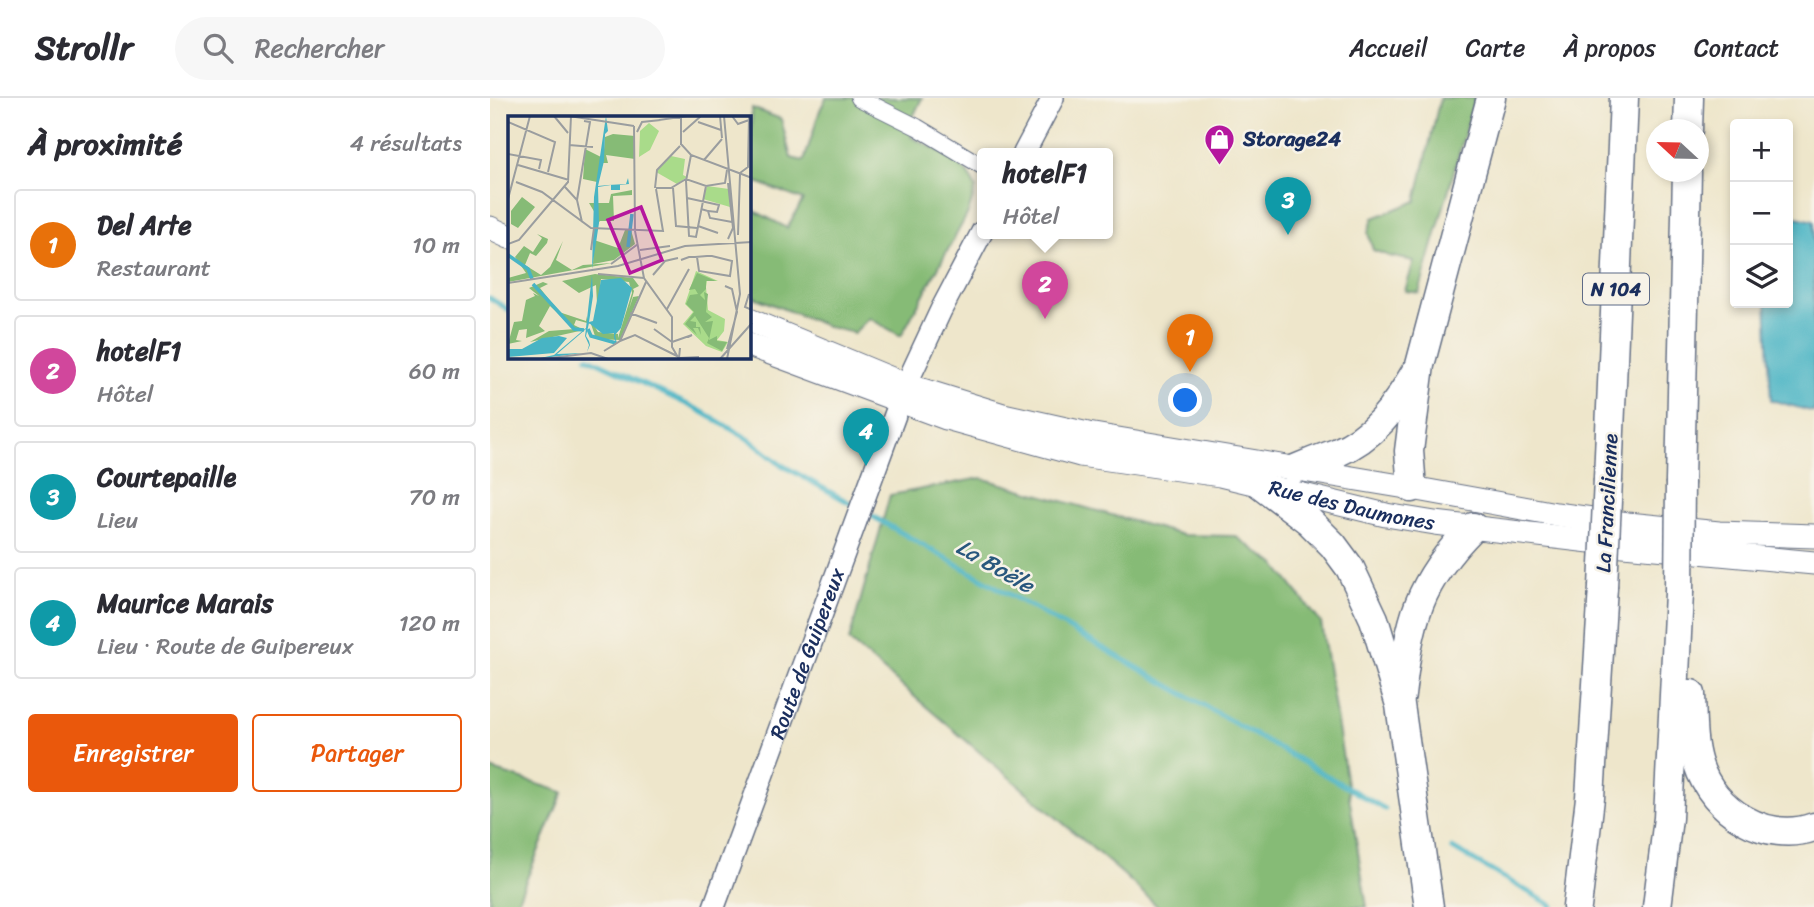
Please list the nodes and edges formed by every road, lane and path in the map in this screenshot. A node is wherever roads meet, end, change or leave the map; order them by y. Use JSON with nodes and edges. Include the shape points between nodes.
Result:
{"nodes":[{"id":1,"x":859,"y":98,"type":"edge"},
{"id":2,"x":1053,"y":98,"type":"edge"},
{"id":3,"x":1491,"y":98,"type":"edge"},
{"id":4,"x":1624,"y":98,"type":"edge"},
{"id":5,"x":1689,"y":98,"type":"edge"},
{"id":6,"x":1688,"y":119,"type":"edge"},
{"id":7,"x":1027,"y":148,"type":"edge"},
{"id":8,"x":977,"y":163,"type":"edge"},
{"id":9,"x":1687,"y":182,"type":"edge"},
{"id":10,"x":490,"y":212,"type":"edge"},
{"id":11,"x":508,"y":220,"type":"edge"},
{"id":12,"x":490,"y":229,"type":"edge"},
{"id":13,"x":508,"y":237,"type":"edge"},
{"id":14,"x":978,"y":239,"type":"edge"},
{"id":15,"x":751,"y":321,"type":"edge"},
{"id":16,"x":751,"y":346,"type":"edge"},
{"id":17,"x":1420,"y":365,"type":"junction"},
{"id":18,"x":903,"y":393,"type":"junction"},
{"id":19,"x":1295,"y":468,"type":"junction"},
{"id":20,"x":1259,"y":483,"type":"junction"},
{"id":21,"x":1412,"y":488,"type":"junction"},
{"id":22,"x":1505,"y":505,"type":"junction"},
{"id":23,"x":1435,"y":523,"type":"junction"},
{"id":24,"x":1473,"y":527,"type":"junction"},
{"id":25,"x":1814,"y":536,"type":"edge"},
{"id":26,"x":1814,"y":563,"type":"edge"},
{"id":27,"x":1677,"y":632,"type":"junction"},
{"id":28,"x":1400,"y":705,"type":"junction"},
{"id":29,"x":1814,"y":827,"type":"edge"},
{"id":30,"x":713,"y":907,"type":"edge"},
{"id":31,"x":1429,"y":907,"type":"edge"},
{"id":32,"x":1577,"y":907,"type":"edge"},
{"id":33,"x":1657,"y":907,"type":"edge"}],
"edges":[{"from":1,"to":8,"type":"street"},
{"from":2,"to":7,"type":"street"},
{"from":3,"to":17,"type":"highway"},
{"from":4,"to":32,"type":"highway","name":"La Francilienne","number":"N 104","bridge":true,"via":[[1603,587],[1590,798]]},
{"from":5,"to":6,"type":"highway"},
{"from":9,"to":27,"type":"highway","bridge":true},
{"from":10,"to":11,"type":"main road"},
{"from":12,"to":13,"type":"main road"},
{"from":14,"to":18,"type":"street","name":"Route de Guipereux"},
{"from":15,"to":18,"type":"main road"},
{"from":16,"to":18,"type":"main road","via":[[866,387]]},
{"from":17,"to":19,"type":"highway","via":[[1376,429],[1338,452]]},
{"from":17,"to":21,"type":"highway","via":[[1409,451]]},
{"from":18,"to":19,"type":"main road","name":"Rue des Daumones","via":[[1088,434]]},
{"from":18,"to":20,"type":"main road","name":"Rue des Daumones","via":[[946,418],[1080,455]]},
{"from":18,"to":30,"type":"street","name":"Route de Guipereux"},
{"from":19,"to":21,"type":"main road","name":"Rue des Daumones"},
{"from":20,"to":23,"type":"main road","name":"Rue des Daumones"},
{"from":20,"to":28,"type":"highway","via":[[1309,521],[1350,568],[1374,619]]},
{"from":21,"to":22,"type":"main road","name":"Rue des Daumones"},
{"from":21,"to":23,"type":"main road"},
{"from":22,"to":24,"type":"main road"},
{"from":22,"to":25,"type":"main road","name":"Rue des Daumones","via":[[1628,524]]},
{"from":23,"to":24,"type":"main road","name":"Rue des Daumones"},
{"from":24,"to":26,"type":"main road","name":"Rue des Daumones"},
{"from":24,"to":28,"type":"highway","via":[[1439,564],[1417,608],[1409,632]]},
{"from":27,"to":29,"type":"highway","via":[[1689,659],[1698,766],[1712,793],[1752,825],[1777,832]]},
{"from":27,"to":33,"type":"highway","via":[[1668,818]]},
{"from":28,"to":31,"type":"highway"}]}
